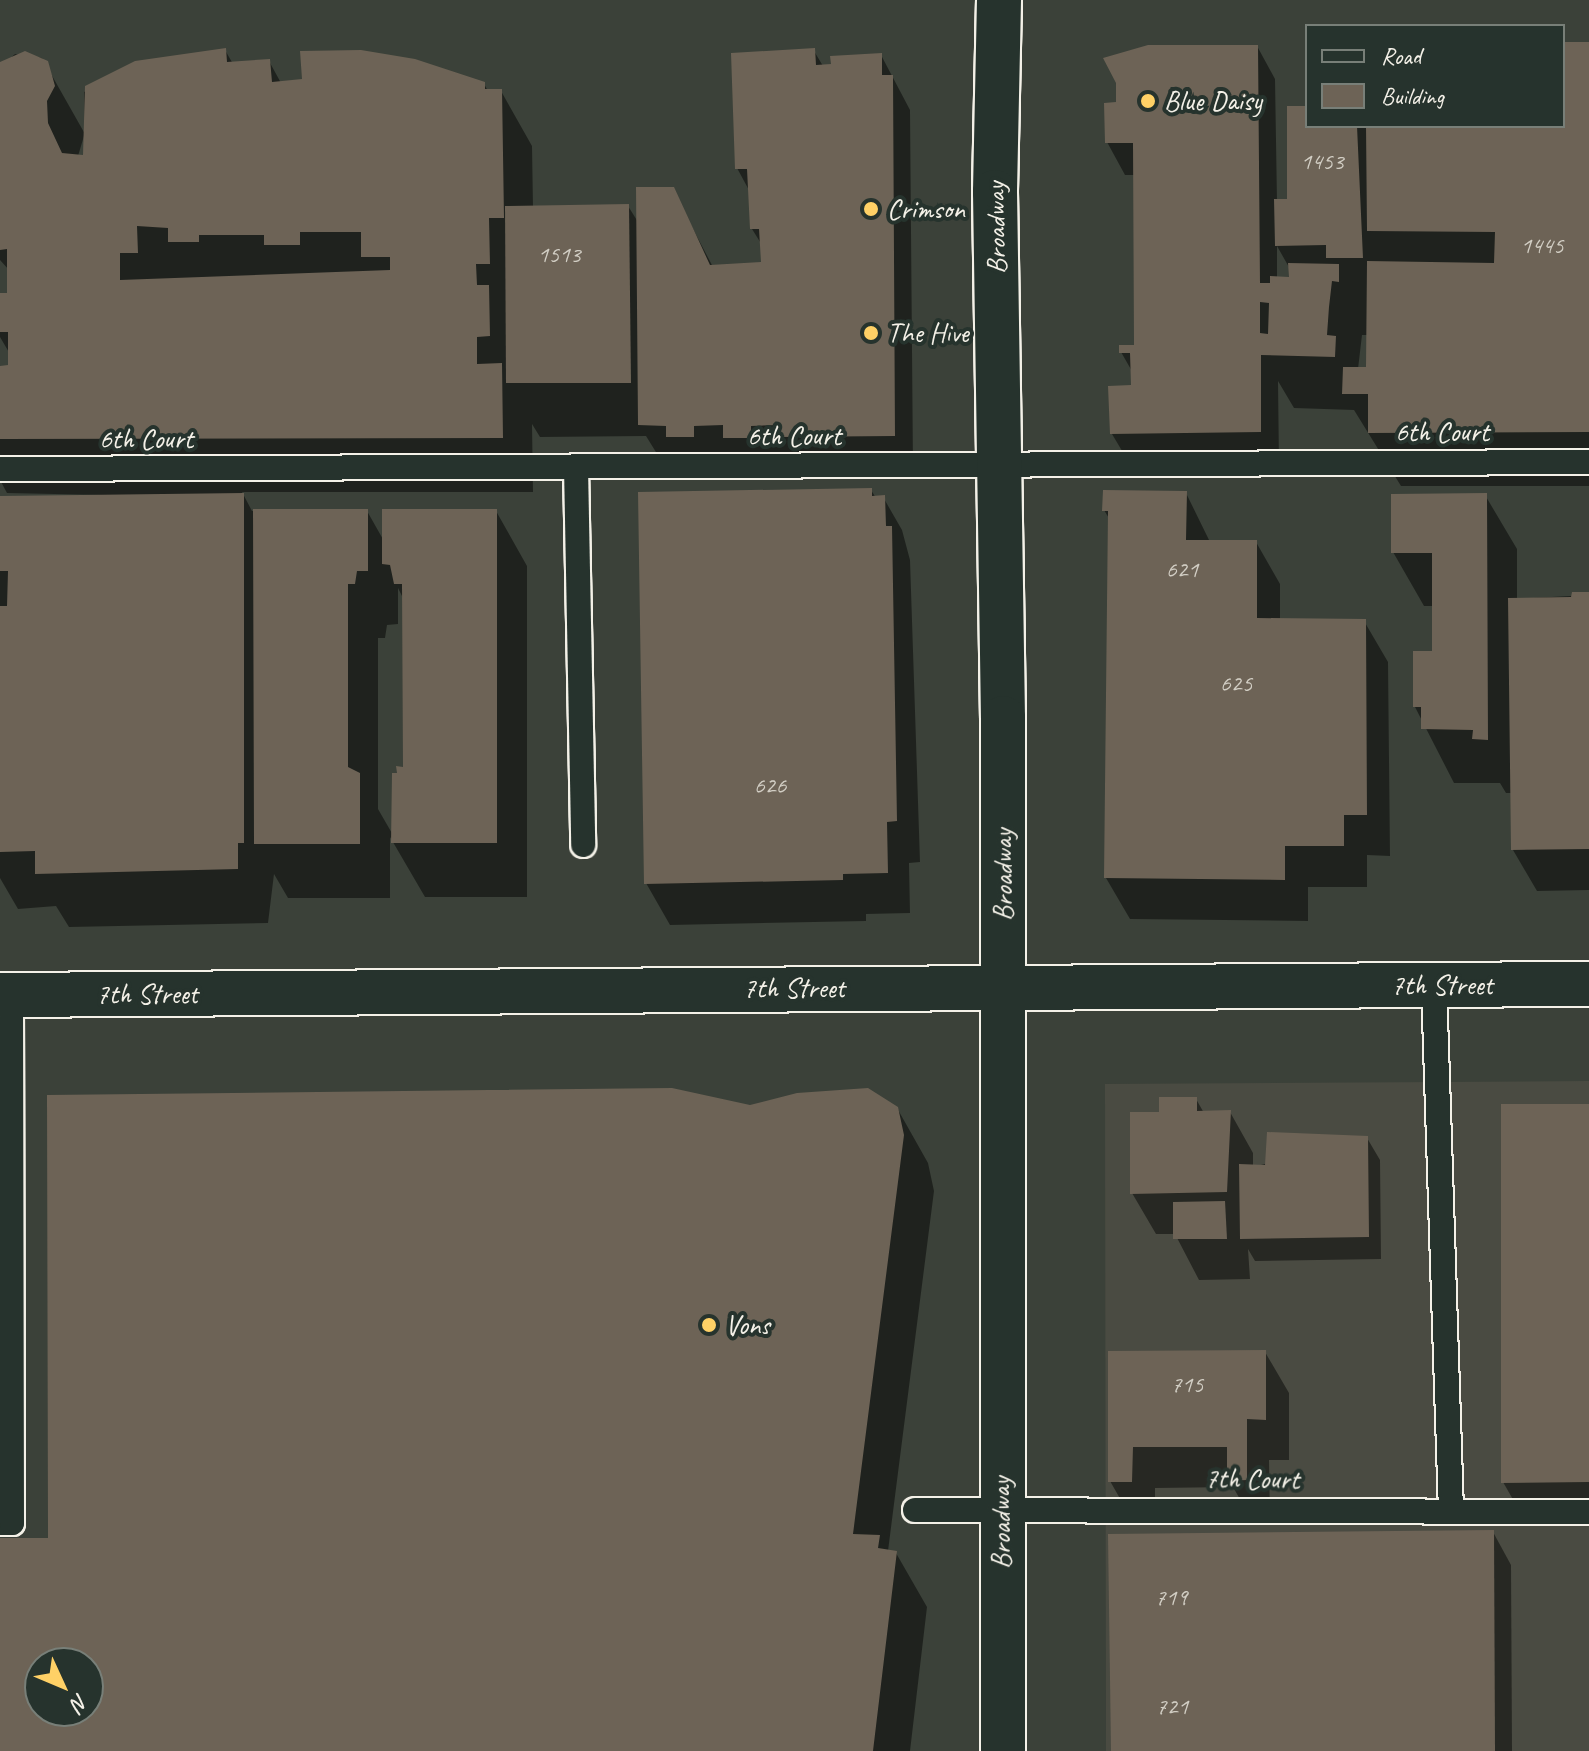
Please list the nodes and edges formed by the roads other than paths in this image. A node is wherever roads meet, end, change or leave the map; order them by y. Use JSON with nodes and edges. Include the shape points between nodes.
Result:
{"nodes":[{"id":1,"x":999,"y":0,"type":"edge"},
{"id":2,"x":1589,"y":462,"type":"edge"},
{"id":3,"x":1000,"y":465,"type":"junction"},
{"id":4,"x":576,"y":467,"type":"junction"},
{"id":5,"x":0,"y":469,"type":"edge"},
{"id":6,"x":583,"y":845,"type":"dead end"},
{"id":7,"x":1589,"y":984,"type":"edge"},
{"id":8,"x":1434,"y":985,"type":"junction"},
{"id":9,"x":1004,"y":987,"type":"junction"},
{"id":10,"x":6,"y":995,"type":"edge"},
{"id":11,"x":1000,"y":1506,"type":"junction"},
{"id":12,"x":915,"y":1510,"type":"dead end"},
{"id":13,"x":1451,"y":1511,"type":"junction"},
{"id":14,"x":1589,"y":1512,"type":"edge"},
{"id":15,"x":6,"y":1523,"type":"edge"},
{"id":16,"x":1003,"y":1751,"type":"edge"}],
"edges":[{"from":1,"to":3,"type":"street","name":"Broadway","via":[[995,192]]},
{"from":2,"to":3,"type":"lane","name":"6th Court"},
{"from":3,"to":4,"type":"lane","name":"6th Court"},
{"from":3,"to":9,"type":"street","name":"Broadway"},
{"from":4,"to":5,"type":"lane","name":"6th Court"},
{"from":4,"to":6,"type":"lane"},
{"from":7,"to":8,"type":"street","name":"7th Street"},
{"from":8,"to":9,"type":"street","name":"7th Street"},
{"from":8,"to":13,"type":"lane"},
{"from":9,"to":10,"type":"street","name":"7th Street"},
{"from":9,"to":11,"type":"street","name":"Broadway"},
{"from":10,"to":15,"type":"lane"},
{"from":11,"to":12,"type":"lane","name":"7th Court"},
{"from":11,"to":13,"type":"lane","name":"7th Court"},
{"from":11,"to":16,"type":"street","name":"Broadway"},
{"from":13,"to":14,"type":"lane","name":"7th Court"}]}
